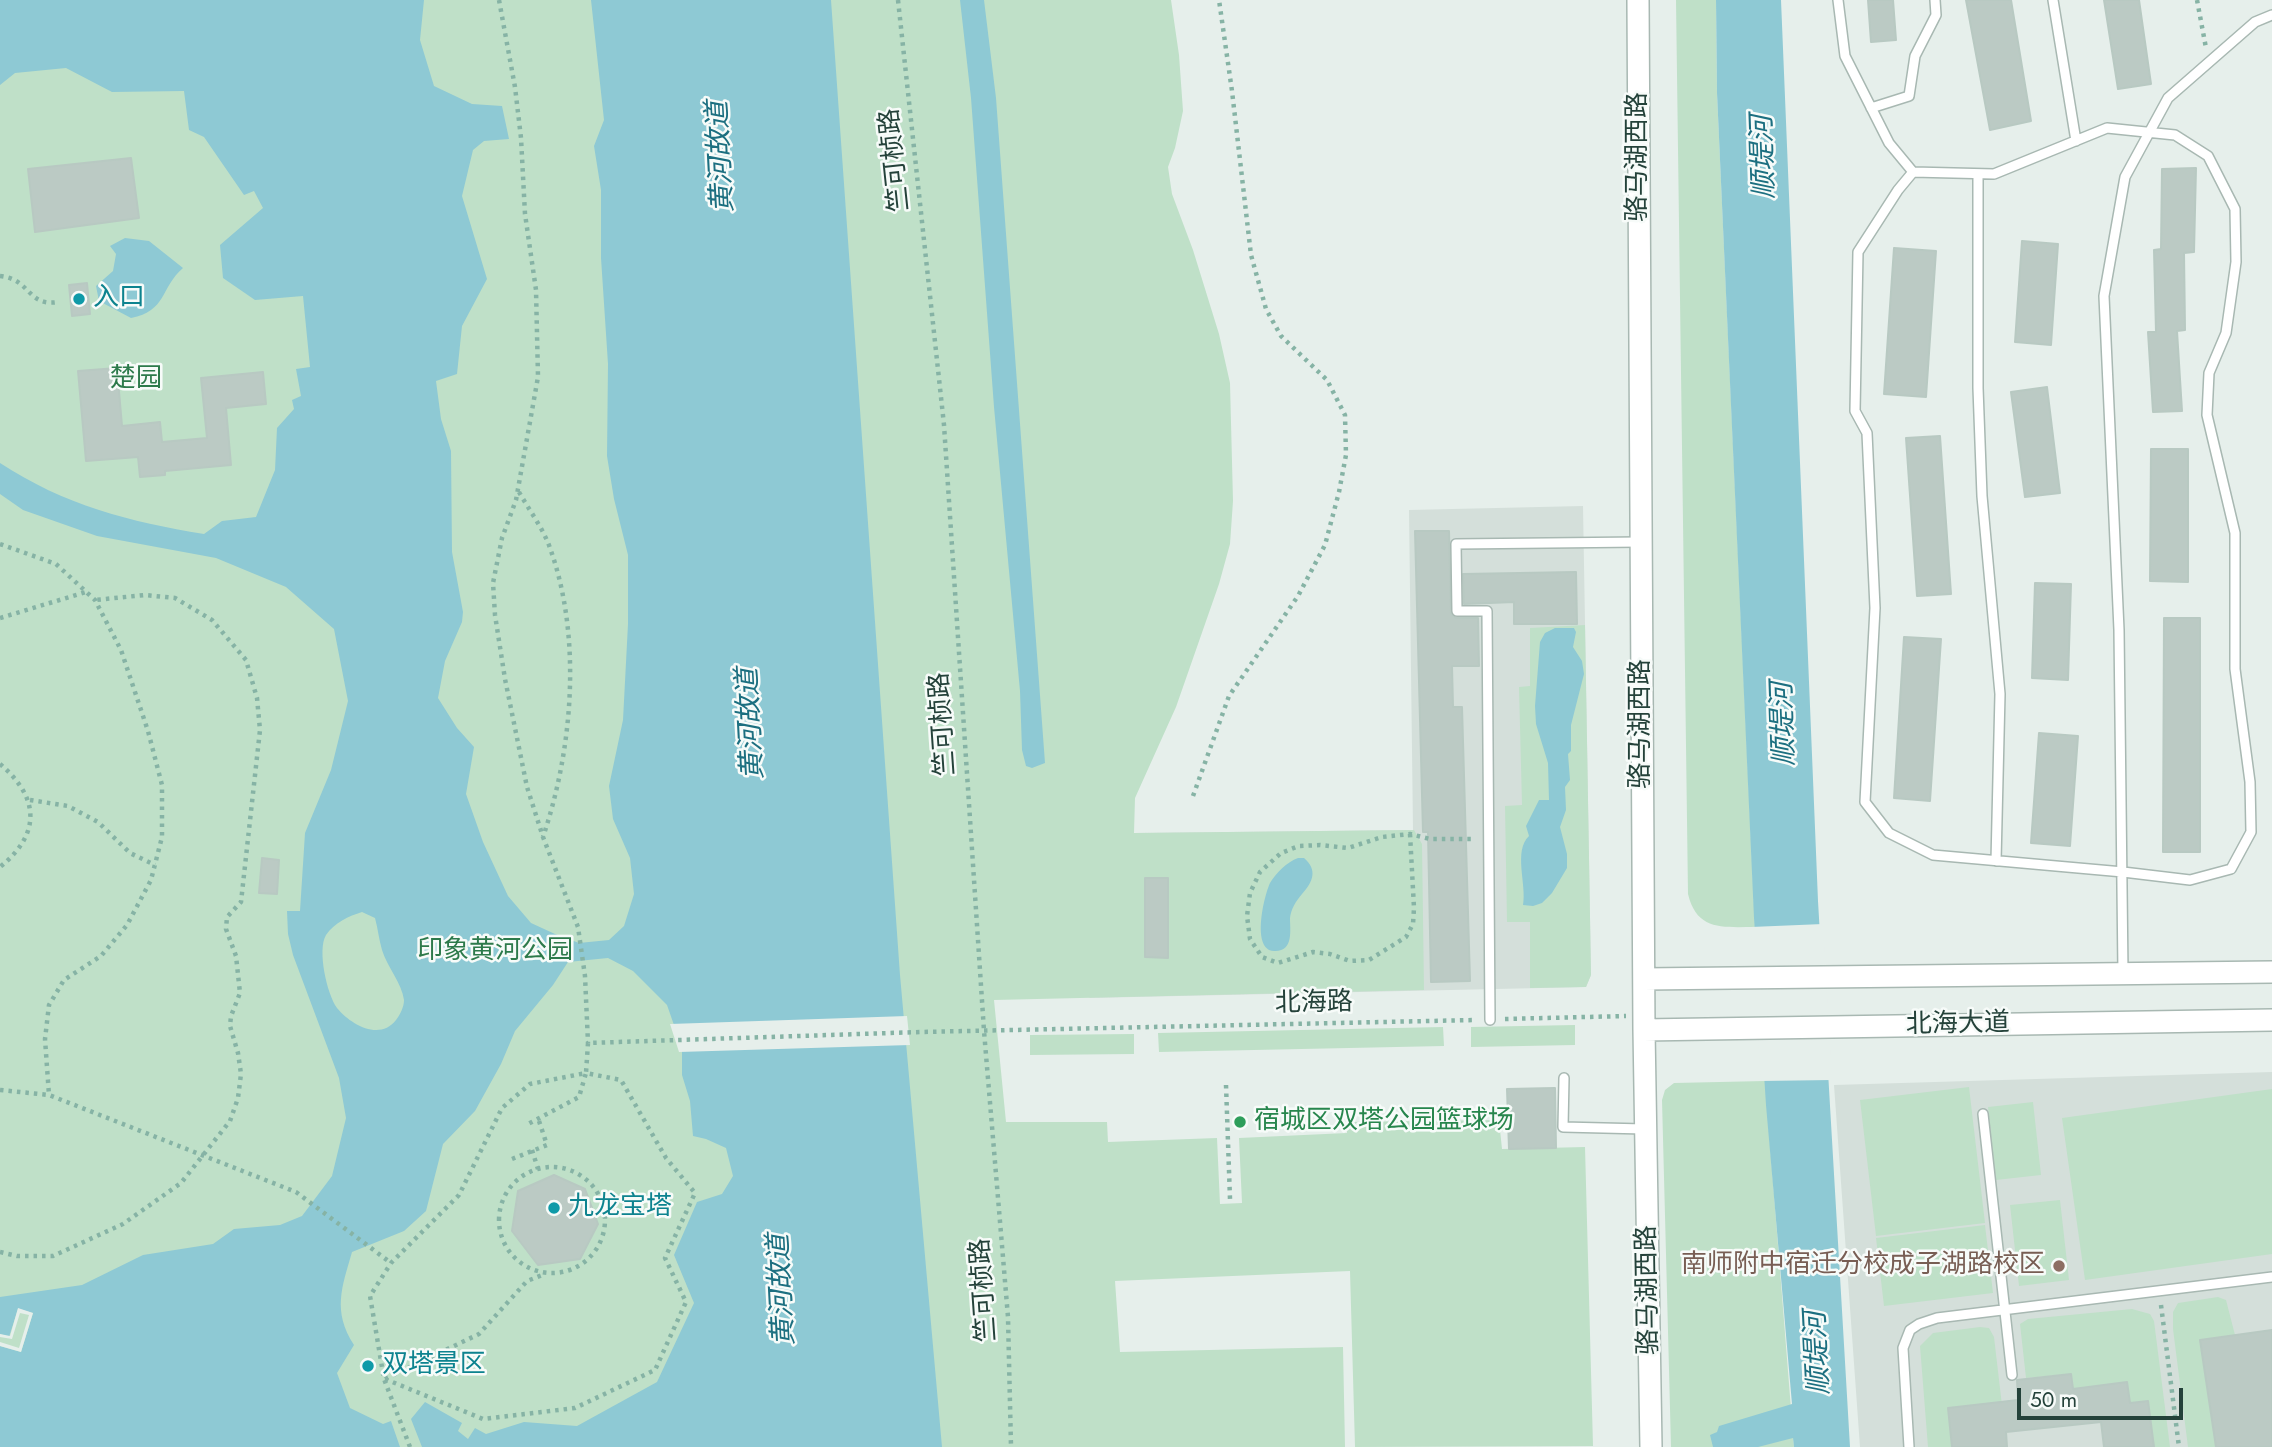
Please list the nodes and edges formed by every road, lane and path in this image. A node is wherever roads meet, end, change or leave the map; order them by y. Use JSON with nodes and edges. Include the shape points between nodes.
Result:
{"nodes":[{"id":1,"x":499,"y":0,"type":"edge"},
{"id":2,"x":898,"y":0,"type":"edge"},
{"id":3,"x":1219,"y":0,"type":"edge"},
{"id":4,"x":1638,"y":0,"type":"edge"},
{"id":5,"x":1838,"y":0,"type":"edge"},
{"id":6,"x":1935,"y":0,"type":"edge"},
{"id":7,"x":2053,"y":0,"type":"edge"},
{"id":8,"x":2197,"y":0,"type":"edge"},
{"id":9,"x":2272,"y":15,"type":"edge"},
{"id":10,"x":2209,"y":62,"type":"junction"},
{"id":11,"x":1871,"y":108,"type":"junction"},
{"id":12,"x":2149,"y":132,"type":"junction"},
{"id":13,"x":2076,"y":141,"type":"junction"},
{"id":14,"x":1913,"y":172,"type":"junction"},
{"id":15,"x":1978,"y":174,"type":"junction"},
{"id":16,"x":0,"y":275,"type":"edge"},
{"id":17,"x":58,"y":302,"type":"dead end"},
{"id":18,"x":518,"y":491,"type":"junction"},
{"id":19,"x":1640,"y":542,"type":"junction"},
{"id":20,"x":0,"y":544,"type":"edge"},
{"id":21,"x":87,"y":592,"type":"junction"},
{"id":22,"x":94,"y":600,"type":"junction"},
{"id":23,"x":0,"y":618,"type":"edge"},
{"id":24,"x":0,"y":764,"type":"edge"},
{"id":25,"x":1193,"y":796,"type":"dead end"},
{"id":26,"x":30,"y":800,"type":"junction"},
{"id":27,"x":1410,"y":834,"type":"junction"},
{"id":28,"x":543,"y":837,"type":"junction"},
{"id":29,"x":1489,"y":839,"type":"junction"},
{"id":30,"x":1996,"y":861,"type":"junction"},
{"id":31,"x":155,"y":865,"type":"junction"},
{"id":32,"x":0,"y":867,"type":"edge"},
{"id":33,"x":2123,"y":872,"type":"junction"},
{"id":34,"x":2272,"y":972,"type":"edge"},
{"id":35,"x":2123,"y":973,"type":"junction"},
{"id":36,"x":1644,"y":979,"type":"junction"},
{"id":37,"x":1490,"y":1020,"type":"junction"},
{"id":38,"x":2272,"y":1020,"type":"edge"},
{"id":39,"x":1644,"y":1023,"type":"junction"},
{"id":40,"x":984,"y":1031,"type":"junction"},
{"id":41,"x":588,"y":1043,"type":"junction"},
{"id":42,"x":586,"y":1073,"type":"junction"},
{"id":43,"x":1564,"y":1078,"type":"dead end"},
{"id":44,"x":1226,"y":1085,"type":"dead end"},
{"id":45,"x":0,"y":1090,"type":"edge"},
{"id":46,"x":49,"y":1095,"type":"junction"},
{"id":47,"x":1983,"y":1114,"type":"dead end"},
{"id":48,"x":538,"y":1118,"type":"junction"},
{"id":49,"x":528,"y":1124,"type":"dead end"},
{"id":50,"x":1646,"y":1129,"type":"junction"},
{"id":51,"x":532,"y":1150,"type":"junction"},
{"id":52,"x":202,"y":1154,"type":"junction"},
{"id":53,"x":512,"y":1159,"type":"dead end"},
{"id":54,"x":538,"y":1169,"type":"junction"},
{"id":55,"x":1230,"y":1199,"type":"dead end"},
{"id":56,"x":0,"y":1252,"type":"edge"},
{"id":57,"x":391,"y":1263,"type":"junction"},
{"id":58,"x":546,"y":1273,"type":"junction"},
{"id":59,"x":2272,"y":1277,"type":"edge"},
{"id":60,"x":2159,"y":1291,"type":"junction"},
{"id":61,"x":2005,"y":1310,"type":"junction"},
{"id":62,"x":2012,"y":1375,"type":"dead end"},
{"id":63,"x":384,"y":1379,"type":"junction"},
{"id":64,"x":410,"y":1447,"type":"edge"},
{"id":65,"x":1011,"y":1447,"type":"edge"},
{"id":66,"x":1651,"y":1447,"type":"edge"},
{"id":67,"x":1909,"y":1447,"type":"edge"},
{"id":68,"x":2179,"y":1447,"type":"edge"}],
"edges":[{"from":1,"to":18,"type":"path","via":[[515,87],[525,214],[537,290],[538,377]]},
{"from":2,"to":40,"type":"path","name":"竺可桢路","via":[[944,425]]},
{"from":3,"to":25,"type":"path","via":[[1251,255],[1266,309],[1281,336],[1327,380],[1345,415],[1346,455],[1325,545],[1298,596],[1229,696]]},
{"from":4,"to":19,"type":"street","name":"骆马湖西路"},
{"from":5,"to":11,"type":"lane","via":[[1846,56]]},
{"from":6,"to":11,"type":"lane","via":[[1936,15],[1915,56],[1909,96]]},
{"from":7,"to":13,"type":"lane"},
{"from":8,"to":10,"type":"path"},
{"from":9,"to":10,"type":"lane","via":[[2255,22]]},
{"from":10,"to":12,"type":"lane","via":[[2168,98]]},
{"from":11,"to":14,"type":"lane","via":[[1889,143]]},
{"from":12,"to":13,"type":"lane","via":[[2107,128]]},
{"from":12,"to":33,"type":"lane","via":[[2125,177],[2104,296],[2119,630]]},
{"from":12,"to":33,"type":"lane","via":[[2175,135],[2208,156],[2235,209],[2236,262],[2226,333],[2209,373],[2207,415],[2235,533],[2235,669],[2250,782],[2251,832],[2231,869],[2190,880]]},
{"from":13,"to":15,"type":"lane","via":[[1994,174]]},
{"from":14,"to":15,"type":"lane"},
{"from":14,"to":30,"type":"lane","via":[[1858,252],[1855,411],[1867,433],[1875,608],[1865,802],[1889,833],[1933,855]]},
{"from":15,"to":30,"type":"lane","via":[[1978,402],[2000,694]]},
{"from":16,"to":17,"type":"path","via":[[24,284],[33,298],[46,304]]},
{"from":18,"to":28,"type":"path","via":[[493,583],[495,615],[527,787]]},
{"from":18,"to":28,"type":"path","via":[[549,545],[564,595],[571,645],[568,716],[556,800]]},
{"from":19,"to":29,"type":"lane","via":[[1456,544],[1457,611],[1487,611]]},
{"from":19,"to":36,"type":"street","name":"骆马湖西路"},
{"from":20,"to":21,"type":"path","via":[[57,564]]},
{"from":21,"to":22,"type":"path"},
{"from":21,"to":23,"type":"path"},
{"from":22,"to":31,"type":"path","via":[[121,650],[162,785],[162,837]]},
{"from":22,"to":52,"type":"path","via":[[145,595],[175,598],[212,620],[246,660],[257,698],[260,730],[241,902],[227,917],[226,929],[238,971],[240,993],[230,1026],[241,1074],[230,1121]]},
{"from":24,"to":26,"type":"path","via":[[14,775]]},
{"from":26,"to":31,"type":"path","via":[[68,806],[99,822],[130,853]]},
{"from":26,"to":32,"type":"path","via":[[28,836]]},
{"from":27,"to":27,"type":"path","via":[[1348,848],[1299,846],[1280,853],[1261,872],[1250,893],[1250,939],[1262,957],[1278,963],[1313,952],[1350,961],[1369,960],[1406,937],[1414,908]]},
{"from":27,"to":29,"type":"path","via":[[1430,839]]},
{"from":28,"to":41,"type":"path","via":[[578,927]]},
{"from":29,"to":37,"type":"lane"},
{"from":30,"to":33,"type":"lane"},
{"from":31,"to":46,"type":"path","via":[[127,925],[101,956],[64,980],[49,1005],[45,1039]]},
{"from":33,"to":35,"type":"lane"},
{"from":34,"to":35,"type":"street","name":"北海大道"},
{"from":35,"to":36,"type":"street","name":"北海大道"},
{"from":36,"to":39,"type":"street","name":"骆马湖西路"},
{"from":37,"to":39,"type":"path","name":"北海路"},
{"from":37,"to":40,"type":"path","name":"北海路"},
{"from":38,"to":39,"type":"street","name":"北海大道","via":[[1713,1030]]},
{"from":39,"to":50,"type":"street","name":"骆马湖西路"},
{"from":40,"to":41,"type":"path","name":"北海路"},
{"from":40,"to":65,"type":"path","name":"竺可桢路","via":[[1008,1317]]},
{"from":41,"to":42,"type":"path"},
{"from":42,"to":48,"type":"path","via":[[579,1097]]},
{"from":42,"to":57,"type":"path","via":[[530,1084],[502,1108],[459,1195]]},
{"from":42,"to":63,"type":"path","via":[[621,1080],[666,1158],[695,1193],[665,1258],[686,1302],[655,1370],[575,1408],[483,1419]]},
{"from":43,"to":50,"type":"lane","via":[[1563,1127]]},
{"from":44,"to":55,"type":"path"},
{"from":45,"to":46,"type":"path"},
{"from":46,"to":52,"type":"path"},
{"from":47,"to":61,"type":"lane"},
{"from":48,"to":49,"type":"path"},
{"from":48,"to":51,"type":"path","via":[[547,1145]]},
{"from":50,"to":66,"type":"street","name":"骆马湖西路"},
{"from":51,"to":53,"type":"path"},
{"from":51,"to":54,"type":"path"},
{"from":52,"to":56,"type":"path","via":[[181,1183],[123,1224],[53,1256]]},
{"from":52,"to":57,"type":"path","via":[[296,1192]]},
{"from":54,"to":58,"type":"path","via":[[509,1189],[499,1224],[513,1257]]},
{"from":54,"to":58,"type":"path","via":[[557,1167],[574,1172],[588,1181],[604,1210],[605,1227],[591,1257],[570,1270]]},
{"from":57,"to":63,"type":"path","via":[[370,1296]]},
{"from":58,"to":63,"type":"path","via":[[527,1281],[479,1334]]},
{"from":59,"to":60,"type":"lane"},
{"from":60,"to":61,"type":"lane"},
{"from":60,"to":68,"type":"path"},
{"from":61,"to":62,"type":"lane"},
{"from":61,"to":67,"type":"lane","via":[[1937,1318],[1910,1330],[1903,1348]]},
{"from":63,"to":64,"type":"path"}]}
